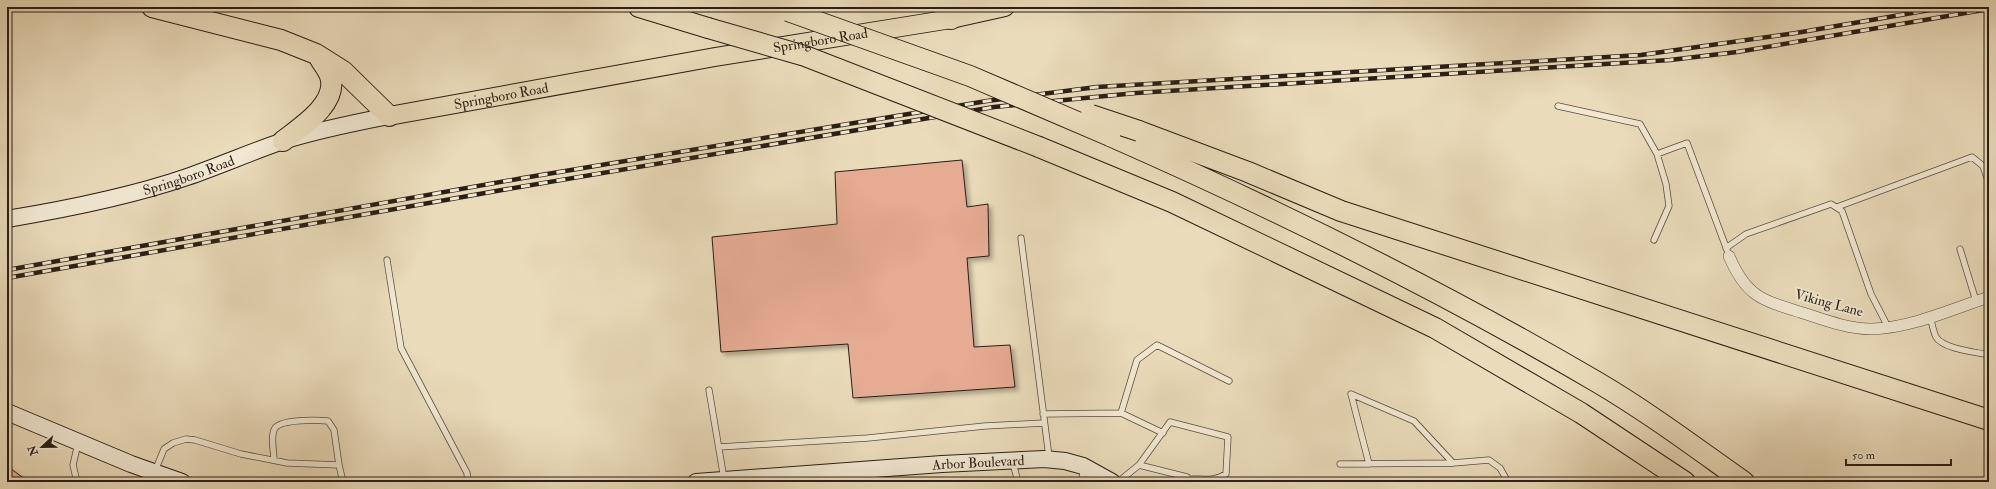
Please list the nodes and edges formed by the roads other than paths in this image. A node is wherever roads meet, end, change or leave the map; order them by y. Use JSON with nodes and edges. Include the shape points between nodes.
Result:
{"nodes":[{"id":1,"x":152,"y":7,"type":"edge"},
{"id":2,"x":639,"y":7,"type":"edge"},
{"id":3,"x":1005,"y":7,"type":"edge"},
{"id":4,"x":783,"y":9,"type":"edge"},
{"id":5,"x":952,"y":13,"type":"edge"},
{"id":6,"x":316,"y":54,"type":"junction"},
{"id":7,"x":970,"y":76,"type":"junction"},
{"id":8,"x":1558,"y":106,"type":"dead end"},
{"id":9,"x":389,"y":116,"type":"junction"},
{"id":10,"x":284,"y":141,"type":"junction"},
{"id":11,"x":1657,"y":154,"type":"junction"},
{"id":12,"x":1989,"y":184,"type":"edge"},
{"id":13,"x":1837,"y":207,"type":"junction"},
{"id":14,"x":7,"y":219,"type":"edge"},
{"id":15,"x":1021,"y":238,"type":"dead end"},
{"id":16,"x":1654,"y":240,"type":"dead end"},
{"id":17,"x":1960,"y":249,"type":"dead end"},
{"id":18,"x":1727,"y":252,"type":"junction"},
{"id":19,"x":386,"y":260,"type":"dead end"},
{"id":20,"x":1989,"y":297,"type":"edge"},
{"id":21,"x":1976,"y":301,"type":"junction"},
{"id":22,"x":1930,"y":316,"type":"junction"},
{"id":23,"x":1888,"y":327,"type":"junction"},
{"id":24,"x":1989,"y":355,"type":"edge"},
{"id":25,"x":1229,"y":381,"type":"dead end"},
{"id":26,"x":709,"y":390,"type":"dead end"},
{"id":27,"x":1919,"y":398,"type":"junction"},
{"id":28,"x":7,"y":412,"type":"edge"},
{"id":29,"x":1121,"y":413,"type":"junction"},
{"id":30,"x":1043,"y":414,"type":"junction"},
{"id":31,"x":1989,"y":420,"type":"edge"},
{"id":32,"x":1044,"y":423,"type":"junction"},
{"id":33,"x":1989,"y":425,"type":"edge"},
{"id":34,"x":1163,"y":433,"type":"junction"},
{"id":35,"x":78,"y":442,"type":"junction"},
{"id":36,"x":718,"y":447,"type":"junction"},
{"id":37,"x":274,"y":460,"type":"junction"},
{"id":38,"x":1049,"y":460,"type":"junction"},
{"id":39,"x":1012,"y":461,"type":"junction"},
{"id":40,"x":1453,"y":463,"type":"junction"},
{"id":41,"x":1340,"y":464,"type":"dead end"},
{"id":42,"x":1369,"y":464,"type":"junction"},
{"id":43,"x":339,"y":465,"type":"junction"},
{"id":44,"x":1139,"y":465,"type":"junction"},
{"id":45,"x":1083,"y":466,"type":"junction"},
{"id":46,"x":154,"y":472,"type":"junction"},
{"id":47,"x":1187,"y":478,"type":"junction"},
{"id":48,"x":724,"y":480,"type":"junction"},
{"id":49,"x":747,"y":480,"type":"edge"},
{"id":50,"x":77,"y":482,"type":"edge"},
{"id":51,"x":182,"y":482,"type":"edge"},
{"id":52,"x":343,"y":482,"type":"edge"},
{"id":53,"x":468,"y":482,"type":"edge"},
{"id":54,"x":696,"y":482,"type":"edge"},
{"id":55,"x":1018,"y":482,"type":"edge"},
{"id":56,"x":1082,"y":482,"type":"edge"},
{"id":57,"x":1112,"y":482,"type":"edge"},
{"id":58,"x":1118,"y":482,"type":"edge"},
{"id":59,"x":1176,"y":482,"type":"edge"},
{"id":60,"x":1508,"y":482,"type":"edge"},
{"id":61,"x":1684,"y":482,"type":"edge"},
{"id":62,"x":1744,"y":482,"type":"edge"}],
"edges":[{"from":1,"to":6,"type":"highway","via":[[281,40]]},
{"from":2,"to":61,"type":"highway","bridge":true,"via":[[805,56],[1172,202],[1435,328],[1581,413]]},
{"from":3,"to":5,"type":"main road","name":"Springboro Road"},
{"from":4,"to":7,"type":"highway","bridge":true},
{"from":5,"to":9,"type":"main road","name":"Springboro Road"},
{"from":6,"to":9,"type":"highway","via":[[343,71]]},
{"from":6,"to":10,"type":"highway","via":[[331,76],[331,94],[317,113]]},
{"from":7,"to":27,"type":"highway","bridge":true,"via":[[1139,131],[1248,172],[1341,211]]},
{"from":7,"to":62,"type":"highway","bridge":true,"via":[[1165,160],[1410,278],[1598,383]]},
{"from":8,"to":11,"type":"lane","via":[[1640,124]]},
{"from":9,"to":10,"type":"street","name":"Springboro Road","via":[[326,128]]},
{"from":10,"to":14,"type":"street","name":"Springboro Road","via":[[148,189]]},
{"from":11,"to":16,"type":"lane","via":[[1666,184],[1669,206]]},
{"from":11,"to":18,"type":"lane","via":[[1687,143]]},
{"from":12,"to":13,"type":"lane","via":[[1983,166],[1972,157]]},
{"from":13,"to":18,"type":"lane","via":[[1831,204],[1746,234]]},
{"from":13,"to":23,"type":"lane","via":[[1842,211],[1871,294]]},
{"from":15,"to":30,"type":"lane"},
{"from":17,"to":21,"type":"lane"},
{"from":18,"to":23,"type":"street","name":"Viking Lane","via":[[1744,283],[1762,299],[1853,327]]},
{"from":19,"to":53,"type":"lane","via":[[401,348],[468,473]]},
{"from":20,"to":21,"type":"street","name":"Viking Lane"},
{"from":21,"to":22,"type":"street","name":"Viking Lane"},
{"from":22,"to":23,"type":"street","name":"Viking Lane"},
{"from":22,"to":24,"type":"lane","via":[[1936,337],[1941,343]]},
{"from":25,"to":29,"type":"lane","via":[[1157,345],[1137,360]]},
{"from":26,"to":36,"type":"lane"},
{"from":27,"to":31,"type":"highway"},
{"from":27,"to":33,"type":"highway"},
{"from":28,"to":35,"type":"street"},
{"from":29,"to":30,"type":"lane"},
{"from":29,"to":34,"type":"lane"},
{"from":30,"to":32,"type":"lane"},
{"from":32,"to":36,"type":"lane","via":[[985,426],[868,438]]},
{"from":32,"to":38,"type":"lane"},
{"from":34,"to":44,"type":"lane"},
{"from":34,"to":47,"type":"lane","via":[[1170,422],[1228,437],[1226,474],[1207,480]]},
{"from":35,"to":46,"type":"street"},
{"from":35,"to":50,"type":"lane","via":[[73,465]]},
{"from":36,"to":48,"type":"lane"},
{"from":37,"to":43,"type":"lane"},
{"from":37,"to":43,"type":"lane","via":[[276,427],[283,423],[328,421],[334,430]]},
{"from":37,"to":46,"type":"lane","via":[[186,439],[164,449]]},
{"from":38,"to":39,"type":"street","name":"Arbor Boulevard"},
{"from":38,"to":45,"type":"street","name":"Arbor Boulevard"},
{"from":39,"to":49,"type":"street","name":"Arbor Boulevard","via":[[935,464]]},
{"from":39,"to":55,"type":"lane"},
{"from":40,"to":42,"type":"lane"},
{"from":40,"to":42,"type":"lane","via":[[1414,422],[1351,394]]},
{"from":40,"to":60,"type":"lane","via":[[1489,460],[1500,468]]},
{"from":41,"to":42,"type":"lane"},
{"from":43,"to":52,"type":"lane"},
{"from":44,"to":47,"type":"lane"},
{"from":44,"to":58,"type":"lane"},
{"from":45,"to":56,"type":"lane"},
{"from":45,"to":57,"type":"street","name":"Arbor Boulevard"},
{"from":46,"to":51,"type":"street"},
{"from":47,"to":59,"type":"lane"},
{"from":48,"to":49,"type":"street","name":"Arbor Boulevard"},
{"from":48,"to":54,"type":"street","name":"Arbor Boulevard"}]}
